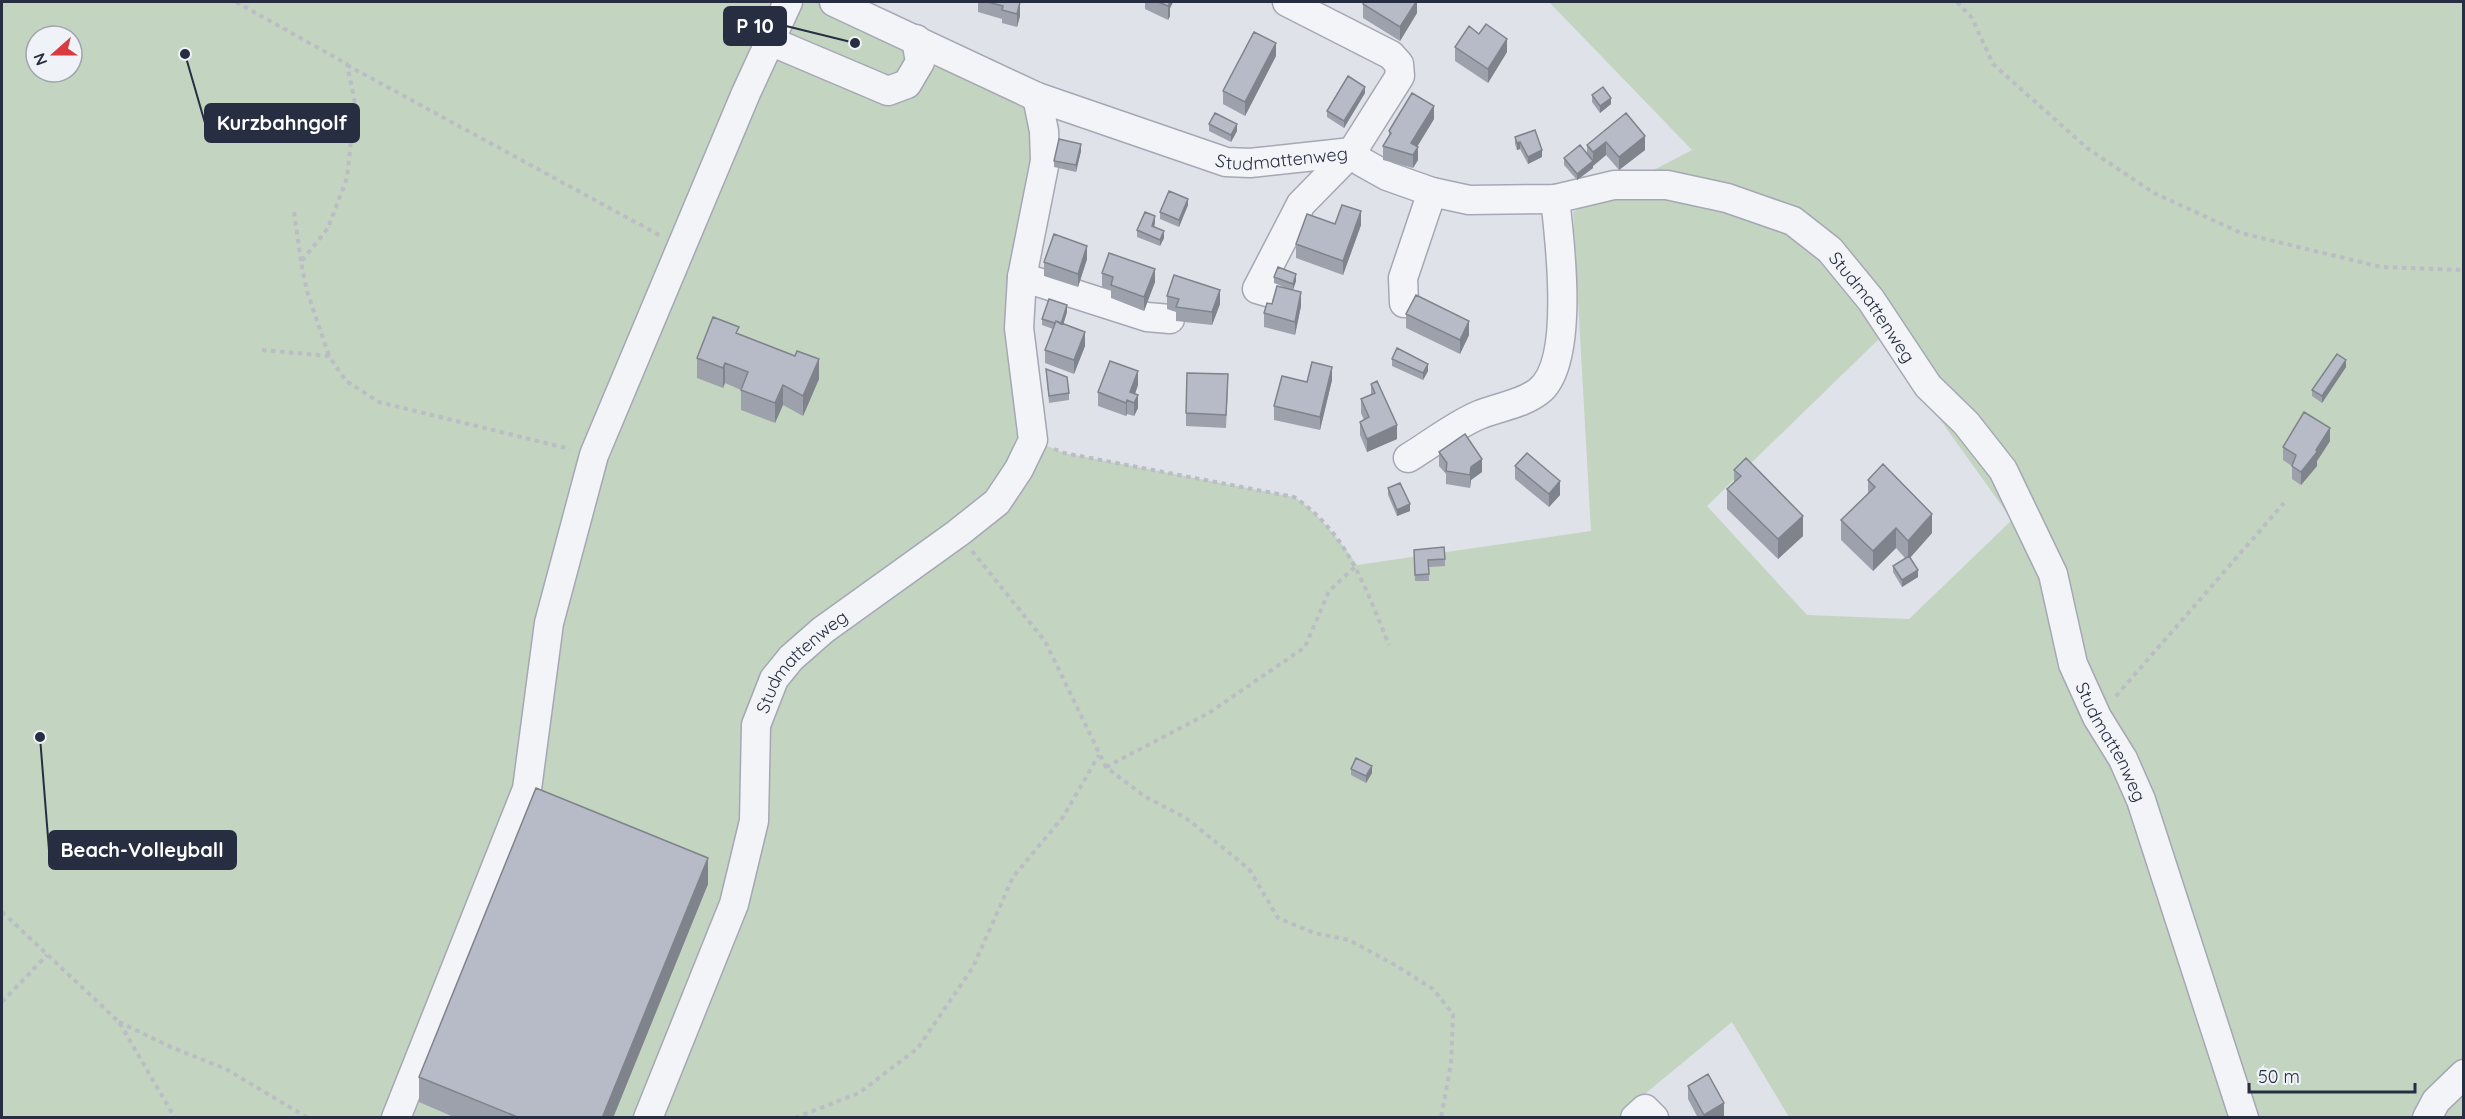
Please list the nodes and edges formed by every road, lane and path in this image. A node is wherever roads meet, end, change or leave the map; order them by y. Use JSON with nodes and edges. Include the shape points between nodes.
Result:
{"nodes":[{"id":1,"x":236,"y":2,"type":"edge"},
{"id":2,"x":788,"y":2,"type":"edge"},
{"id":3,"x":834,"y":2,"type":"edge"},
{"id":4,"x":1287,"y":2,"type":"edge"},
{"id":5,"x":1957,"y":2,"type":"edge"},
{"id":6,"x":916,"y":39,"type":"junction"},
{"id":7,"x":770,"y":40,"type":"junction"},
{"id":8,"x":347,"y":64,"type":"junction"},
{"id":9,"x":1037,"y":97,"type":"junction"},
{"id":10,"x":1352,"y":152,"type":"junction"},
{"id":11,"x":1432,"y":192,"type":"junction"},
{"id":12,"x":1555,"y":199,"type":"junction"},
{"id":13,"x":294,"y":212,"type":"dead end"},
{"id":14,"x":682,"y":247,"type":"junction"},
{"id":15,"x":301,"y":262,"type":"junction"},
{"id":16,"x":2463,"y":270,"type":"edge"},
{"id":17,"x":1022,"y":277,"type":"junction"},
{"id":18,"x":1271,"y":293,"type":"dead end"},
{"id":19,"x":1404,"y":303,"type":"dead end"},
{"id":20,"x":1170,"y":319,"type":"dead end"},
{"id":21,"x":262,"y":350,"type":"dead end"},
{"id":22,"x":328,"y":356,"type":"junction"},
{"id":23,"x":1033,"y":440,"type":"junction"},
{"id":24,"x":594,"y":455,"type":"junction"},
{"id":25,"x":1408,"y":458,"type":"dead end"},
{"id":26,"x":2284,"y":503,"type":"dead end"},
{"id":27,"x":958,"y":533,"type":"junction"},
{"id":28,"x":1357,"y":565,"type":"junction"},
{"id":29,"x":1389,"y":645,"type":"dead end"},
{"id":30,"x":2097,"y":717,"type":"junction"},
{"id":31,"x":1099,"y":754,"type":"junction"},
{"id":32,"x":1106,"y":767,"type":"junction"},
{"id":33,"x":2,"y":912,"type":"edge"},
{"id":34,"x":47,"y":955,"type":"junction"},
{"id":35,"x":2,"y":1002,"type":"edge"},
{"id":36,"x":119,"y":1022,"type":"junction"},
{"id":37,"x":2463,"y":1074,"type":"edge"},
{"id":38,"x":1442,"y":1117,"type":"edge"},
{"id":39,"x":175,"y":1118,"type":"edge"},
{"id":40,"x":308,"y":1118,"type":"edge"},
{"id":41,"x":396,"y":1118,"type":"edge"},
{"id":42,"x":648,"y":1118,"type":"edge"},
{"id":43,"x":795,"y":1118,"type":"edge"},
{"id":44,"x":1635,"y":1118,"type":"edge"},
{"id":45,"x":1654,"y":1118,"type":"edge"},
{"id":46,"x":2244,"y":1118,"type":"edge"},
{"id":47,"x":2427,"y":1118,"type":"edge"}],
"edges":[{"from":1,"to":8,"type":"path"},
{"from":2,"to":7,"type":"street"},
{"from":3,"to":6,"type":"street","name":"Studmattenweg"},
{"from":4,"to":10,"type":"street","via":[[1391,55],[1399,64],[1400,76]]},
{"from":5,"to":16,"type":"path","via":[[1972,18],[1993,64],[2087,148],[2154,193],[2241,233],[2381,267]]},
{"from":6,"to":7,"type":"street","via":[[920,62],[907,84],[888,91]]},
{"from":6,"to":9,"type":"street","name":"Studmattenweg"},
{"from":7,"to":14,"type":"street"},
{"from":8,"to":14,"type":"path"},
{"from":8,"to":15,"type":"path","via":[[355,103],[346,178],[328,228]]},
{"from":9,"to":10,"type":"street","name":"Studmattenweg","via":[[1226,162],[1250,164]]},
{"from":9,"to":17,"type":"street","via":[[1045,161]]},
{"from":10,"to":11,"type":"street","name":"Studmattenweg","via":[[1387,176]]},
{"from":10,"to":18,"type":"street","via":[[1301,204],[1257,289]]},
{"from":11,"to":12,"type":"street","name":"Studmattenweg","via":[[1469,200]]},
{"from":11,"to":19,"type":"street","via":[[1403,278]]},
{"from":12,"to":25,"type":"street","via":[[1563,270],[1559,344],[1551,377],[1539,391],[1477,416]]},
{"from":12,"to":30,"type":"street","name":"Studmattenweg","via":[[1614,185],[1667,185],[1727,198],[1793,221],[1830,250],[1870,300],[1928,386],[1966,423],[2003,470],[2053,574],[2073,663]]},
{"from":13,"to":15,"type":"path"},
{"from":14,"to":24,"type":"street"},
{"from":15,"to":22,"type":"path"},
{"from":17,"to":20,"type":"street","via":[[1147,317]]},
{"from":17,"to":23,"type":"street","via":[[1019,328]]},
{"from":21,"to":22,"type":"path"},
{"from":22,"to":24,"type":"path","via":[[346,381],[379,402]]},
{"from":23,"to":27,"type":"street","name":"Studmattenweg","via":[[997,502]]},
{"from":23,"to":28,"type":"path","via":[[1064,453],[1294,497],[1333,531]]},
{"from":24,"to":41,"type":"street","via":[[549,623],[527,789]]},
{"from":26,"to":30,"type":"path"},
{"from":27,"to":31,"type":"path","via":[[1045,641]]},
{"from":27,"to":42,"type":"street","name":"Studmattenweg","via":[[823,630],[774,679],[756,725],[754,821],[734,904]]},
{"from":28,"to":29,"type":"path"},
{"from":28,"to":32,"type":"path","via":[[1329,591],[1305,647],[1209,713]]},
{"from":30,"to":46,"type":"street","name":"Studmattenweg","via":[[2123,759],[2141,800]]},
{"from":31,"to":32,"type":"path"},
{"from":31,"to":43,"type":"path","via":[[1063,816],[1013,877],[973,967],[918,1048],[859,1093]]},
{"from":32,"to":38,"type":"path","via":[[1144,796],[1186,818],[1249,869],[1278,918],[1314,933],[1349,940],[1433,989],[1453,1014],[1451,1064]]},
{"from":33,"to":34,"type":"path"},
{"from":34,"to":35,"type":"path"},
{"from":34,"to":36,"type":"path"},
{"from":36,"to":39,"type":"path"},
{"from":36,"to":40,"type":"path","via":[[226,1069]]},
{"from":37,"to":47,"type":"street","via":[[2436,1101]]},
{"from":44,"to":45,"type":"street","via":[[1645,1109]]}]}
